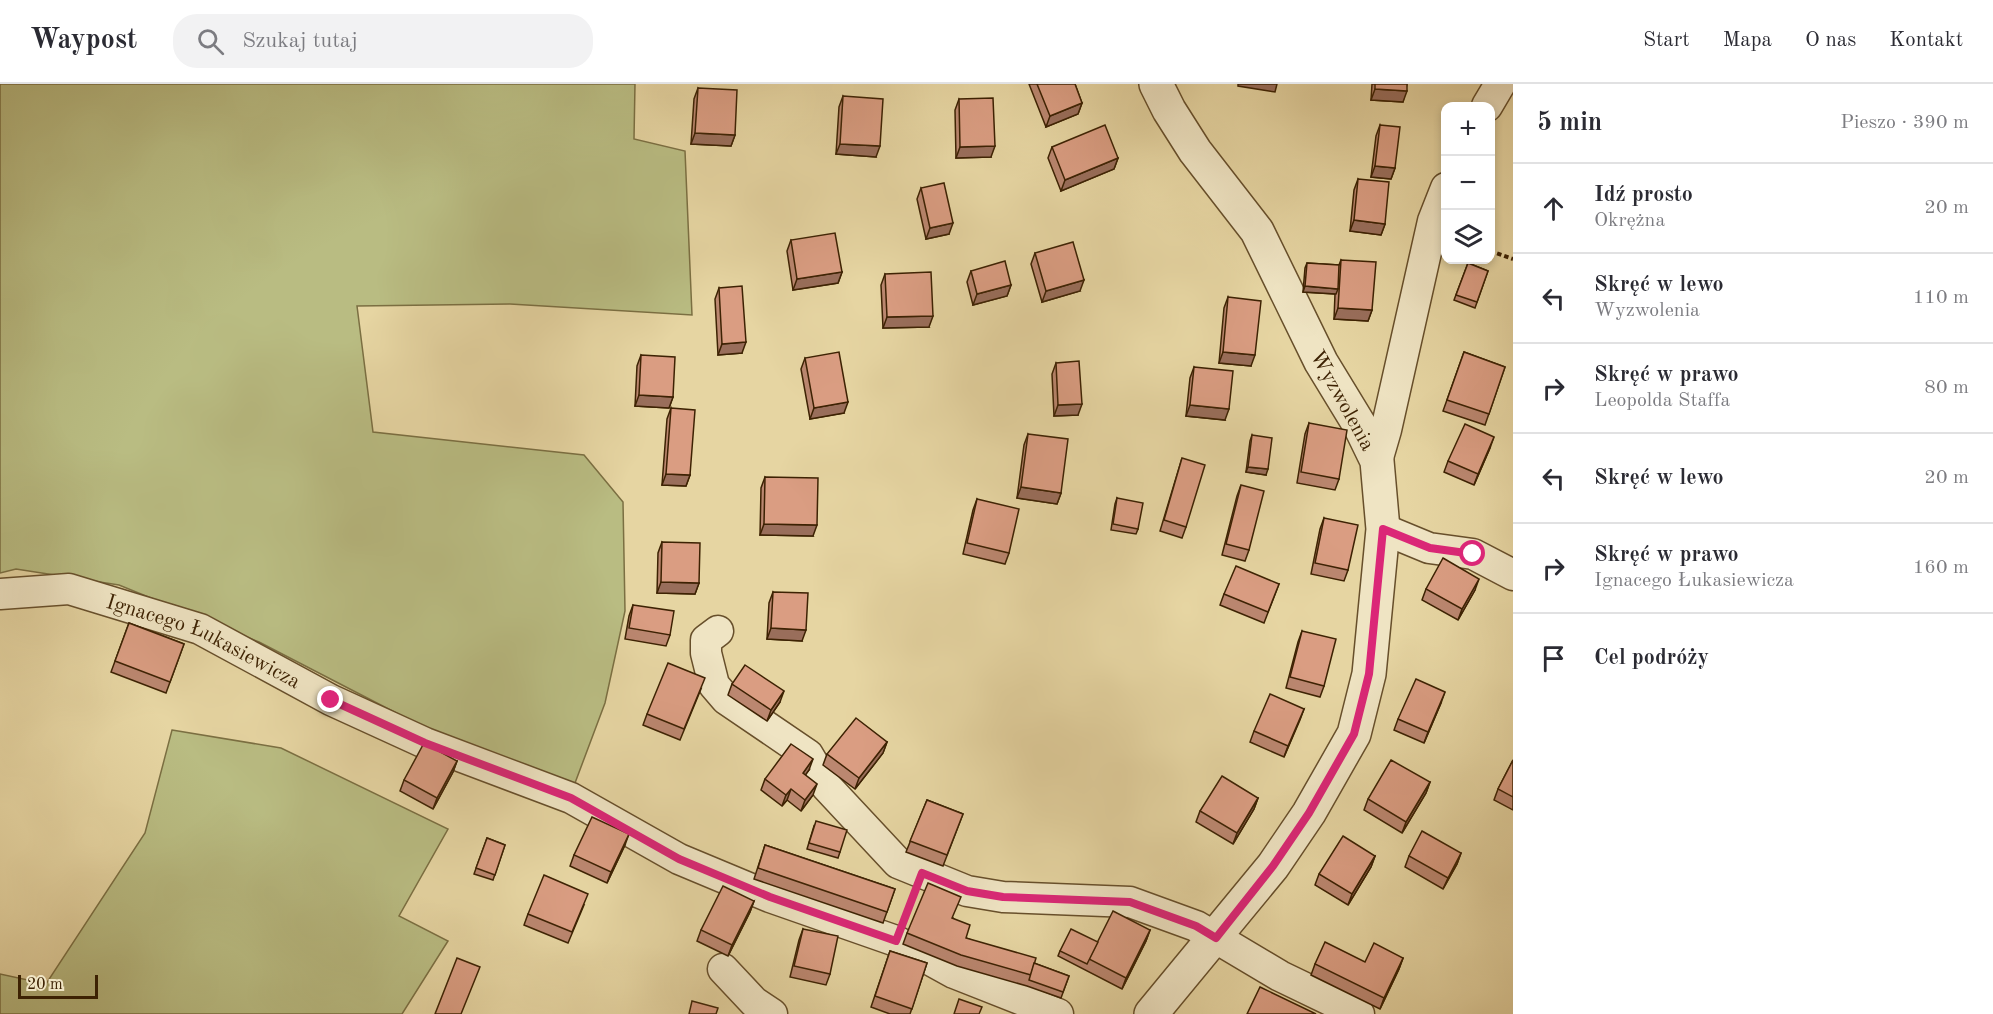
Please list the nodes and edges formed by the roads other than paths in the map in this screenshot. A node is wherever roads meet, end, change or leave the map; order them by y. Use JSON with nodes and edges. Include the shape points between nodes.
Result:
{"nodes":[{"id":1,"x":1156,"y":84,"type":"edge"},
{"id":2,"x":1500,"y":84,"type":"edge"},
{"id":3,"x":1489,"y":102,"type":"edge"},
{"id":4,"x":1441,"y":201,"type":"edge"},
{"id":5,"x":1377,"y":461,"type":"junction"},
{"id":6,"x":1383,"y":529,"type":"junction"},
{"id":7,"x":1513,"y":574,"type":"edge"},
{"id":8,"x":0,"y":594,"type":"edge"},
{"id":9,"x":718,"y":631,"type":"dead end"},
{"id":10,"x":1216,"y":938,"type":"junction"},
{"id":11,"x":723,"y":969,"type":"dead end"},
{"id":12,"x":772,"y":1014,"type":"edge"},
{"id":13,"x":1058,"y":1014,"type":"edge"},
{"id":14,"x":1151,"y":1014,"type":"edge"},
{"id":15,"x":1359,"y":1014,"type":"edge"}],
"edges":[{"from":1,"to":5,"type":"street","name":"Wyzwolenia","via":[[1195,151],[1257,231],[1321,362]]},
{"from":2,"to":3,"type":"street"},
{"from":4,"to":5,"type":"street","via":[[1430,230]]},
{"from":5,"to":6,"type":"street","name":"Wyzwolenia"},
{"from":6,"to":7,"type":"street","via":[[1430,548],[1473,554]]},
{"from":6,"to":10,"type":"street","name":"Wyzwolenia","via":[[1369,674],[1354,734],[1309,813]]},
{"from":8,"to":13,"type":"street","name":"Ignacego Łukasiewicza","via":[[69,589],[200,629],[331,700],[425,743],[571,798],[679,859],[770,897],[896,941],[954,973]]},
{"from":9,"to":10,"type":"street","via":[[706,640],[714,685],[726,699],[808,755],[827,787],[898,863],[967,891],[1003,897],[1130,902],[1196,926]]},
{"from":10,"to":14,"type":"street","name":"Wyzwolenia"},
{"from":10,"to":15,"type":"street","via":[[1280,976]]},
{"from":11,"to":12,"type":"street","via":[[754,1002]]}]}
